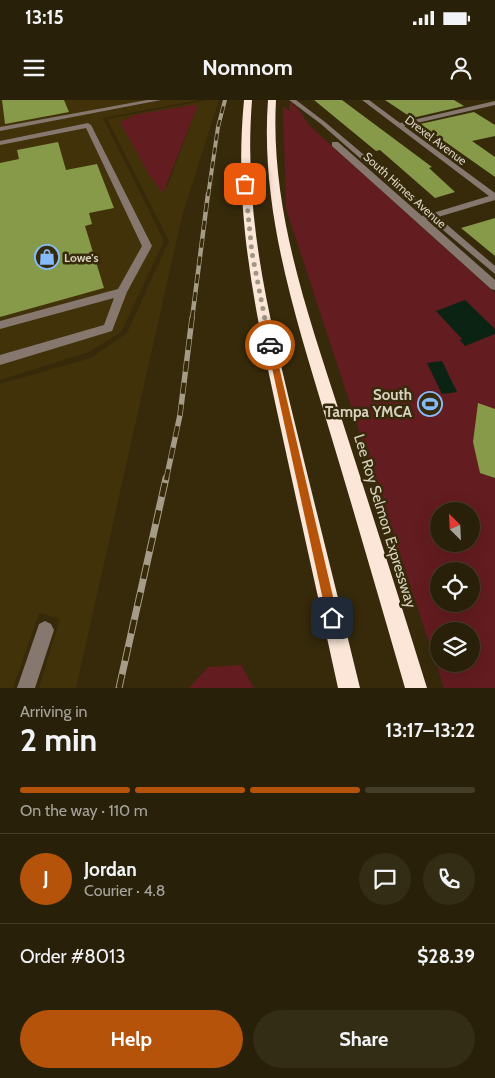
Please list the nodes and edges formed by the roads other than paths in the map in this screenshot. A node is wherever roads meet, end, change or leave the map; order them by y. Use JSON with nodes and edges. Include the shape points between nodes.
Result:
{"nodes":[{"id":1,"x":158,"y":100,"type":"edge"},
{"id":2,"x":248,"y":100,"type":"edge"},
{"id":3,"x":292,"y":100,"type":"edge"},
{"id":4,"x":365,"y":100,"type":"edge"},
{"id":5,"x":483,"y":100,"type":"edge"},
{"id":6,"x":271,"y":104,"type":"edge"},
{"id":7,"x":493,"y":105,"type":"edge"},
{"id":8,"x":303,"y":109,"type":"junction"},
{"id":9,"x":398,"y":125,"type":"junction"},
{"id":10,"x":0,"y":129,"type":"edge"},
{"id":11,"x":0,"y":143,"type":"edge"},
{"id":12,"x":495,"y":198,"type":"edge"},
{"id":13,"x":432,"y":216,"type":"junction"},
{"id":14,"x":420,"y":220,"type":"junction"},
{"id":15,"x":495,"y":271,"type":"edge"},
{"id":16,"x":495,"y":286,"type":"edge"},
{"id":17,"x":122,"y":292,"type":"junction"},
{"id":18,"x":0,"y":325,"type":"edge"},
{"id":19,"x":0,"y":360,"type":"edge"},
{"id":20,"x":45,"y":630,"type":"dead end"},
{"id":21,"x":26,"y":688,"type":"edge"},
{"id":22,"x":349,"y":688,"type":"edge"},
{"id":23,"x":416,"y":688,"type":"edge"}],
"edges":[{"from":1,"to":10,"type":"street"},
{"from":2,"to":22,"type":"highway","via":[[245,184],[258,284]]},
{"from":3,"to":8,"type":"street","name":"South Himes Avenue"},
{"from":4,"to":9,"type":"street","name":"Drexel Avenue"},
{"from":5,"to":7,"type":"street"},
{"from":6,"to":23,"type":"highway","name":"Lee Roy Selmon Expressway","via":[[275,186],[293,279]]},
{"from":7,"to":9,"type":"street"},
{"from":8,"to":13,"type":"street","name":"South Himes Avenue"},
{"from":8,"to":14,"type":"street","name":"South Himes Avenue","via":[[314,126]]},
{"from":9,"to":12,"type":"street","name":"Drexel Avenue"},
{"from":11,"to":17,"type":"street","via":[[88,125],[147,246]]},
{"from":12,"to":13,"type":"street"},
{"from":13,"to":14,"type":"street"},
{"from":13,"to":15,"type":"street","name":"South Himes Avenue"},
{"from":14,"to":16,"type":"street","name":"South Himes Avenue"},
{"from":17,"to":18,"type":"street"},
{"from":17,"to":19,"type":"street","via":[[108,328]]},
{"from":20,"to":21,"type":"street"}]}
